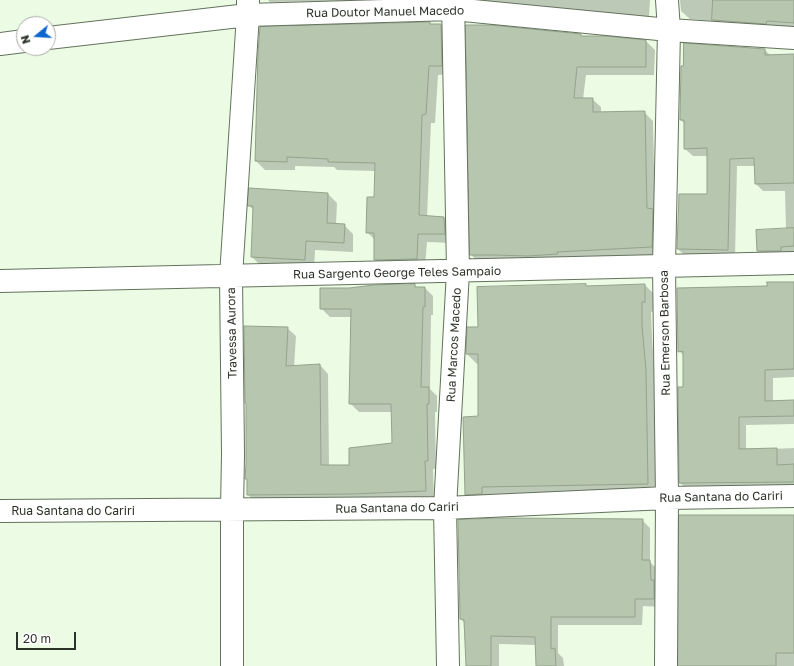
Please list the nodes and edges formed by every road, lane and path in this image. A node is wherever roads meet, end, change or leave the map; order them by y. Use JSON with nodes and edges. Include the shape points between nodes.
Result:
{"nodes":[{"id":1,"x":668,"y":0,"type":"edge"},
{"id":2,"x":453,"y":4,"type":"edge"},
{"id":3,"x":248,"y":7,"type":"edge"},
{"id":4,"x":669,"y":30,"type":"junction"},
{"id":5,"x":56,"y":37,"type":"edge"},
{"id":6,"x":794,"y":38,"type":"edge"},
{"id":7,"x":16,"y":42,"type":"edge"},
{"id":8,"x":0,"y":44,"type":"edge"},
{"id":9,"x":794,"y":263,"type":"edge"},
{"id":10,"x":664,"y":266,"type":"junction"},
{"id":11,"x":458,"y":271,"type":"junction"},
{"id":12,"x":231,"y":276,"type":"junction"},
{"id":13,"x":0,"y":281,"type":"edge"},
{"id":14,"x":794,"y":496,"type":"edge"},
{"id":15,"x":667,"y":498,"type":"junction"},
{"id":16,"x":445,"y":508,"type":"junction"},
{"id":17,"x":232,"y":510,"type":"junction"},
{"id":18,"x":0,"y":511,"type":"edge"},
{"id":19,"x":232,"y":666,"type":"edge"},
{"id":20,"x":448,"y":666,"type":"edge"},
{"id":21,"x":666,"y":666,"type":"edge"}],
"edges":[{"from":1,"to":4,"type":"street","name":"Rua Emerson Barbosa"},
{"from":2,"to":3,"type":"street","name":"Rua Doutor Manuel Macedo"},
{"from":2,"to":4,"type":"street","name":"Rua Doutor Manuel Macedo"},
{"from":2,"to":11,"type":"street","name":"Rua Marcos Macedo"},
{"from":3,"to":5,"type":"street","name":"Rua Doutor Manuel Macedo"},
{"from":3,"to":12,"type":"street","name":"Travessa Aurora"},
{"from":4,"to":6,"type":"street","name":"Rua Doutor Manuel Macedo"},
{"from":4,"to":10,"type":"street","name":"Rua Emerson Barbosa"},
{"from":7,"to":8,"type":"street"},
{"from":9,"to":10,"type":"street","name":"Rua Sargento George Teles Sampaio"},
{"from":10,"to":11,"type":"street","name":"Rua Sargento George Teles Sampaio"},
{"from":10,"to":15,"type":"street","name":"Rua Emerson Barbosa"},
{"from":11,"to":12,"type":"street","name":"Rua Sargento George Teles Sampaio"},
{"from":11,"to":16,"type":"street","name":"Rua Marcos Macedo"},
{"from":12,"to":13,"type":"street","name":"Rua Sargento George Teles Sampaio"},
{"from":12,"to":17,"type":"street","name":"Travessa Aurora"},
{"from":14,"to":15,"type":"street","name":"Rua Santana do Cariri"},
{"from":15,"to":16,"type":"street","name":"Rua Santana do Cariri"},
{"from":15,"to":21,"type":"street","name":"Rua Emerson Barbosa"},
{"from":16,"to":17,"type":"street","name":"Rua Santana do Cariri"},
{"from":16,"to":20,"type":"street","name":"Rua Marcos Macedo"},
{"from":17,"to":18,"type":"street","name":"Rua Santana do Cariri"},
{"from":17,"to":19,"type":"street","name":"Travessa Aurora"}]}
